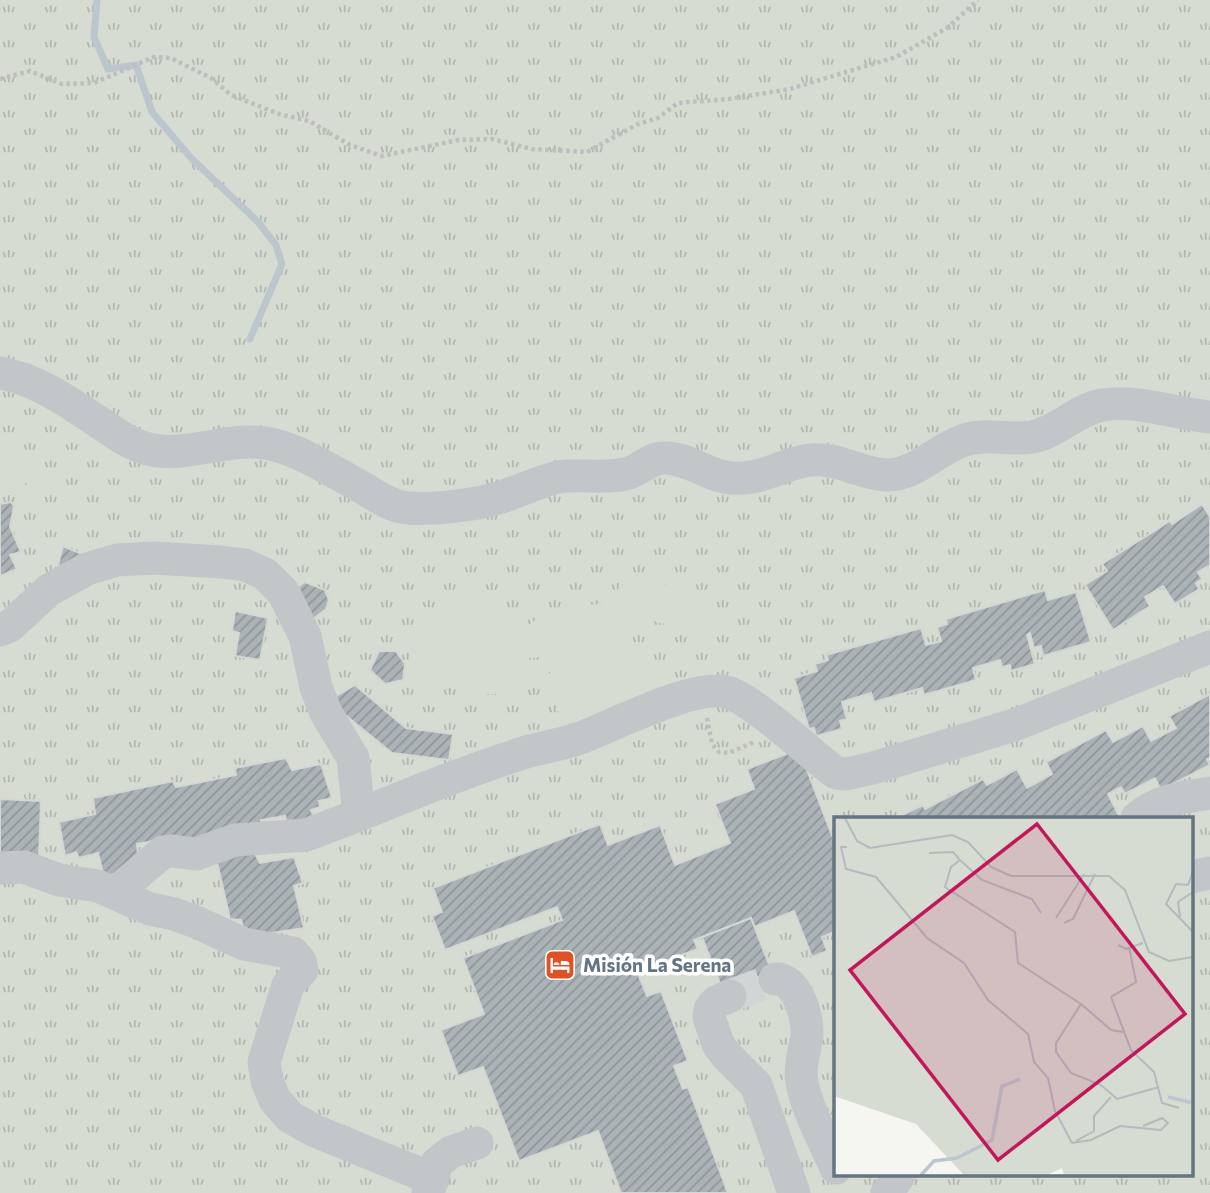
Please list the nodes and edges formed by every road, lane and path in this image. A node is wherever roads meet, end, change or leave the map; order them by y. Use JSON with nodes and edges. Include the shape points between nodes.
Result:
{"nodes":[{"id":1,"x":978,"y":0,"type":"edge"},
{"id":2,"x":0,"y":79,"type":"edge"},
{"id":3,"x":0,"y":373,"type":"edge"},
{"id":4,"x":1210,"y":416,"type":"edge"},
{"id":5,"x":0,"y":631,"type":"edge"},
{"id":6,"x":1210,"y":647,"type":"edge"},
{"id":7,"x":703,"y":693,"type":"junction"},
{"id":8,"x":782,"y":730,"type":"junction"},
{"id":9,"x":1210,"y":793,"type":"edge"},
{"id":10,"x":359,"y":815,"type":"junction"},
{"id":11,"x":1139,"y":817,"type":"edge"},
{"id":12,"x":0,"y":868,"type":"edge"},
{"id":13,"x":1210,"y":873,"type":"edge"},
{"id":14,"x":1192,"y":877,"type":"edge"},
{"id":15,"x":115,"y":892,"type":"junction"},
{"id":16,"x":775,"y":979,"type":"dead end"},
{"id":17,"x":730,"y":996,"type":"tunnel mouth"},
{"id":18,"x":800,"y":1069,"type":"junction"},
{"id":19,"x":756,"y":1085,"type":"junction"},
{"id":20,"x":477,"y":1143,"type":"dead end"},
{"id":21,"x":834,"y":1165,"type":"edge"},
{"id":22,"x":839,"y":1176,"type":"edge"},
{"id":23,"x":899,"y":1176,"type":"edge"},
{"id":24,"x":431,"y":1186,"type":"edge"},
{"id":25,"x":794,"y":1193,"type":"edge"},
{"id":26,"x":846,"y":1193,"type":"edge"},
{"id":27,"x":887,"y":1193,"type":"edge"}],
"edges":[{"from":1,"to":2,"type":"path","via":[[947,29],[896,57],[790,89],[678,103],[658,118],[587,152],[532,149],[492,139],[382,156],[350,145],[309,121],[231,95],[211,78],[171,58],[154,57],[94,83],[62,84],[30,71]]},
{"from":3,"to":4,"type":"street","via":[[40,386],[139,447],[165,453],[232,443],[273,444],[404,508],[493,500],[560,477],[630,472],[662,457],[730,478],[753,478],[809,460],[829,460],[887,475],[907,472],[963,440],[981,436],[1012,439],[1054,430],[1099,405],[1125,403]]},
{"from":5,"to":10,"type":"street","via":[[49,590],[87,569],[117,560],[245,565],[265,574],[283,592],[299,625],[326,713],[352,758]]},
{"from":6,"to":8,"type":"street","via":[[1017,724],[846,774],[836,773]]},
{"from":7,"to":8,"type":"street","via":[[729,693]]},
{"from":7,"to":8,"type":"path","via":[[712,744],[719,752],[729,753]]},
{"from":7,"to":10,"type":"street","via":[[681,697],[577,739],[456,775]]},
{"from":9,"to":11,"type":"street","via":[[1170,800]]},
{"from":10,"to":15,"type":"street","via":[[306,835],[234,840],[196,854],[163,852]]},
{"from":12,"to":15,"type":"street","via":[[24,867]]},
{"from":13,"to":14,"type":"street"},
{"from":15,"to":24,"type":"street","via":[[244,944],[293,953],[302,970],[288,985],[264,1062],[275,1100],[290,1117],[315,1131]]},
{"from":16,"to":18,"type":"street","via":[[791,984],[804,1014],[807,1031]]},
{"from":17,"to":19,"type":"street","via":[[716,1002],[709,1017],[718,1044]]},
{"from":18,"to":19,"type":"street"},
{"from":18,"to":21,"type":"street"},
{"from":19,"to":25,"type":"street"},
{"from":20,"to":24,"type":"street","via":[[451,1152],[437,1163]]},
{"from":22,"to":26,"type":"street"},
{"from":23,"to":27,"type":"street"}]}
